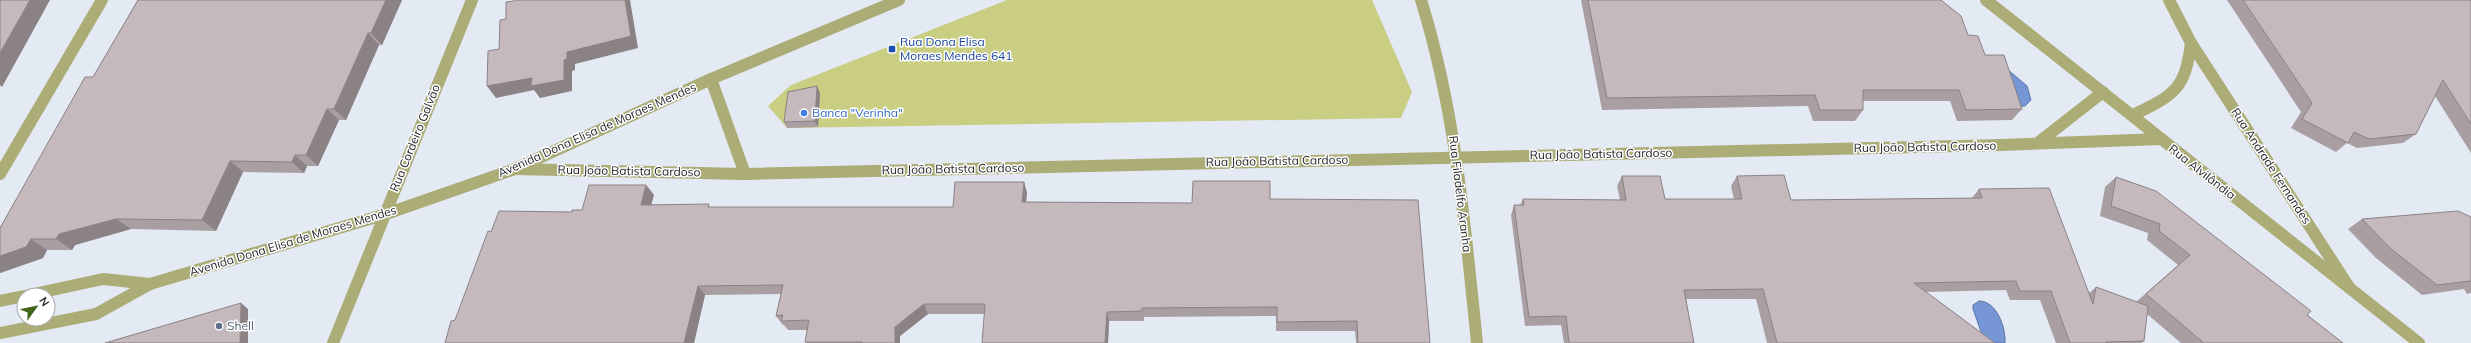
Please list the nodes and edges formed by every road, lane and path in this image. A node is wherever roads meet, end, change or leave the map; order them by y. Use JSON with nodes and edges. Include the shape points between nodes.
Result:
{"nodes":[{"id":1,"x":102,"y":0,"type":"edge"},
{"id":2,"x":472,"y":0,"type":"edge"},
{"id":3,"x":899,"y":0,"type":"edge"},
{"id":4,"x":1422,"y":0,"type":"edge"},
{"id":5,"x":1986,"y":0,"type":"edge"},
{"id":6,"x":2169,"y":0,"type":"edge"},
{"id":7,"x":2191,"y":43,"type":"junction"},
{"id":8,"x":711,"y":79,"type":"junction"},
{"id":9,"x":2103,"y":92,"type":"junction"},
{"id":10,"x":2133,"y":115,"type":"junction"},
{"id":11,"x":2161,"y":139,"type":"junction"},
{"id":12,"x":2039,"y":142,"type":"junction"},
{"id":13,"x":1458,"y":157,"type":"junction"},
{"id":14,"x":515,"y":168,"type":"junction"},
{"id":15,"x":0,"y":174,"type":"edge"},
{"id":16,"x":745,"y":174,"type":"junction"},
{"id":17,"x":383,"y":215,"type":"junction"},
{"id":18,"x":150,"y":284,"type":"junction"},
{"id":19,"x":56,"y":289,"type":"edge"},
{"id":20,"x":2352,"y":290,"type":"junction"},
{"id":21,"x":16,"y":298,"type":"edge"},
{"id":22,"x":0,"y":301,"type":"edge"},
{"id":23,"x":0,"y":333,"type":"edge"},
{"id":24,"x":333,"y":343,"type":"edge"},
{"id":25,"x":1477,"y":343,"type":"edge"},
{"id":26,"x":2418,"y":343,"type":"edge"}],
"edges":[{"from":1,"to":15,"type":"street"},
{"from":2,"to":17,"type":"street","name":"Rua Cordeiro Galvão"},
{"from":3,"to":8,"type":"street","name":"Avenida Dona Elisa de Moraes Mendes"},
{"from":4,"to":13,"type":"street","name":"Rua Filadelfo Aranha"},
{"from":5,"to":9,"type":"street","name":"Rua Alvilândia"},
{"from":6,"to":7,"type":"street","name":"Rua Andrade Fernandes"},
{"from":7,"to":10,"type":"street","via":[[2189,62],[2182,85],[2164,99]]},
{"from":7,"to":20,"type":"street","name":"Rua Andrade Fernandes"},
{"from":8,"to":14,"type":"street","name":"Avenida Dona Elisa de Moraes Mendes"},
{"from":8,"to":16,"type":"street"},
{"from":9,"to":10,"type":"street","name":"Rua Alvilândia"},
{"from":9,"to":12,"type":"street"},
{"from":10,"to":11,"type":"street","name":"Rua Alvilândia"},
{"from":11,"to":12,"type":"street","name":"Rua João Batista Cardoso"},
{"from":11,"to":20,"type":"street","name":"Rua Alvilândia"},
{"from":12,"to":13,"type":"street","name":"Rua João Batista Cardoso","via":[[2001,146]]},
{"from":13,"to":16,"type":"street","name":"Rua João Batista Cardoso"},
{"from":13,"to":25,"type":"street","name":"Rua Filadelfo Aranha"},
{"from":14,"to":16,"type":"street","name":"Rua João Batista Cardoso"},
{"from":14,"to":17,"type":"street","name":"Avenida Dona Elisa de Moraes Mendes"},
{"from":17,"to":18,"type":"street","name":"Avenida Dona Elisa de Moraes Mendes"},
{"from":17,"to":24,"type":"street","name":"Rua Cordeiro Galvão"},
{"from":18,"to":19,"type":"street","name":"Avenida Dona Elisa de Moraes Mendes","via":[[103,279]]},
{"from":18,"to":23,"type":"street","name":"Avenida Dona Elisa de Moraes Mendes","via":[[96,314]]},
{"from":20,"to":26,"type":"street","name":"Rua Alvilândia"},
{"from":21,"to":22,"type":"street"}]}
